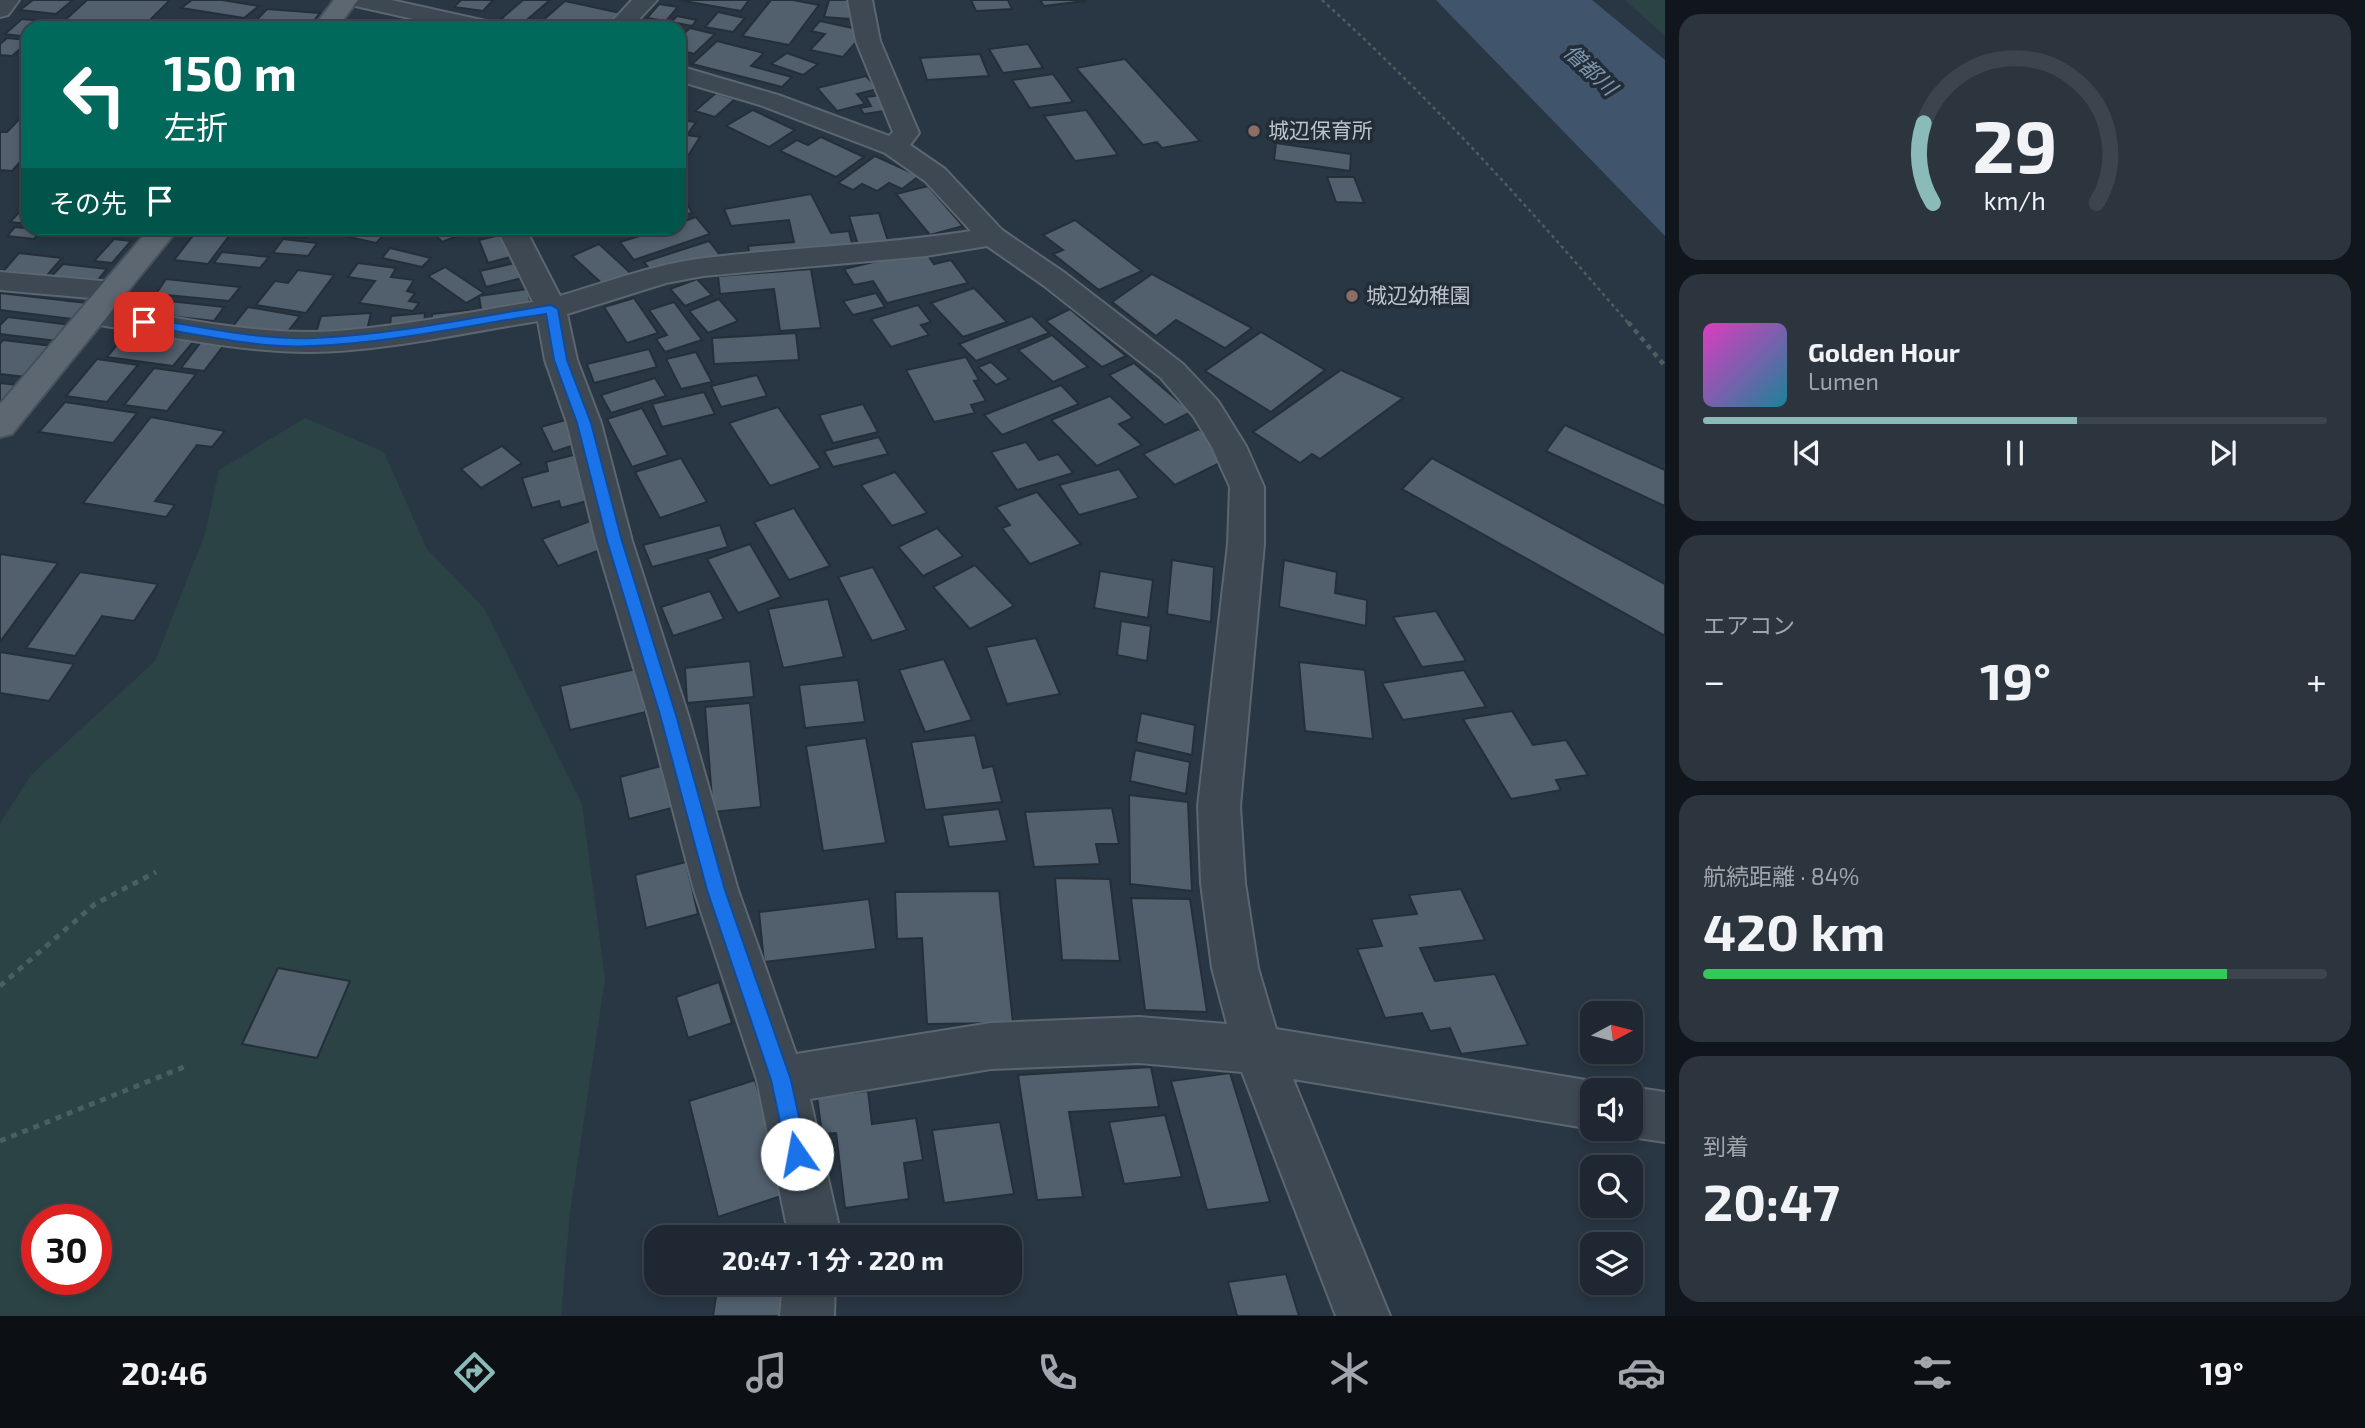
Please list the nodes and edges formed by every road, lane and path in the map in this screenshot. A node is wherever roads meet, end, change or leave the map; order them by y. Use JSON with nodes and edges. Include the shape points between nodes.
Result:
{"nodes":[{"id":1,"x":7,"y":0,"type":"edge"},
{"id":2,"x":346,"y":0,"type":"edge"},
{"id":3,"x":359,"y":0,"type":"edge"},
{"id":4,"x":645,"y":0,"type":"edge"},
{"id":5,"x":860,"y":0,"type":"edge"},
{"id":6,"x":1322,"y":0,"type":"edge"},
{"id":7,"x":0,"y":10,"type":"edge"},
{"id":8,"x":330,"y":21,"type":"edge"},
{"id":9,"x":455,"y":21,"type":"edge"},
{"id":10,"x":625,"y":21,"type":"edge"},
{"id":11,"x":686,"y":75,"type":"edge"},
{"id":12,"x":894,"y":147,"type":"junction"},
{"id":13,"x":159,"y":235,"type":"edge"},
{"id":14,"x":514,"y":235,"type":"edge"},
{"id":15,"x":992,"y":236,"type":"junction"},
{"id":16,"x":0,"y":281,"type":"edge"},
{"id":17,"x":113,"y":291,"type":"junction"},
{"id":18,"x":551,"y":309,"type":"junction"},
{"id":19,"x":93,"y":314,"type":"junction"},
{"id":20,"x":1665,"y":366,"type":"edge"},
{"id":21,"x":0,"y":426,"type":"edge"},
{"id":22,"x":156,"y":872,"type":"dead end"},
{"id":23,"x":0,"y":986,"type":"edge"},
{"id":24,"x":1258,"y":1049,"type":"junction"},
{"id":25,"x":189,"y":1065,"type":"dead end"},
{"id":26,"x":781,"y":1080,"type":"junction"},
{"id":27,"x":1580,"y":1103,"type":"edge"},
{"id":28,"x":1643,"y":1113,"type":"edge"},
{"id":29,"x":1665,"y":1117,"type":"edge"},
{"id":30,"x":0,"y":1141,"type":"edge"},
{"id":31,"x":813,"y":1225,"type":"edge"},
{"id":32,"x":808,"y":1295,"type":"edge"},
{"id":33,"x":807,"y":1316,"type":"edge"},
{"id":34,"x":1363,"y":1316,"type":"edge"}],
"edges":[{"from":1,"to":7,"type":"street"},
{"from":2,"to":8,"type":"main road"},
{"from":3,"to":9,"type":"street"},
{"from":4,"to":10,"type":"street"},
{"from":5,"to":12,"type":"street","via":[[868,41],[906,133]]},
{"from":6,"to":20,"type":"path","via":[[1423,93]]},
{"from":11,"to":12,"type":"street","via":[[769,100]]},
{"from":12,"to":15,"type":"street","via":[[935,175]]},
{"from":13,"to":17,"type":"main road"},
{"from":14,"to":18,"type":"street"},
{"from":15,"to":18,"type":"street","via":[[898,250],[703,267]]},
{"from":15,"to":24,"type":"street","via":[[1171,371],[1206,409],[1247,487],[1246,544],[1219,806],[1223,883],[1235,968]]},
{"from":16,"to":17,"type":"street"},
{"from":17,"to":19,"type":"main road"},
{"from":18,"to":19,"type":"street","via":[[313,342],[271,341]]},
{"from":18,"to":26,"type":"street","via":[[561,360],[584,423],[716,890]]},
{"from":19,"to":21,"type":"main road"},
{"from":22,"to":23,"type":"path","via":[[95,904]]},
{"from":24,"to":26,"type":"street","via":[[1139,1040],[991,1046]]},
{"from":24,"to":27,"type":"street"},
{"from":24,"to":34,"type":"street"},
{"from":25,"to":30,"type":"path"},
{"from":26,"to":31,"type":"street"},
{"from":28,"to":29,"type":"street"},
{"from":32,"to":33,"type":"street"}]}
